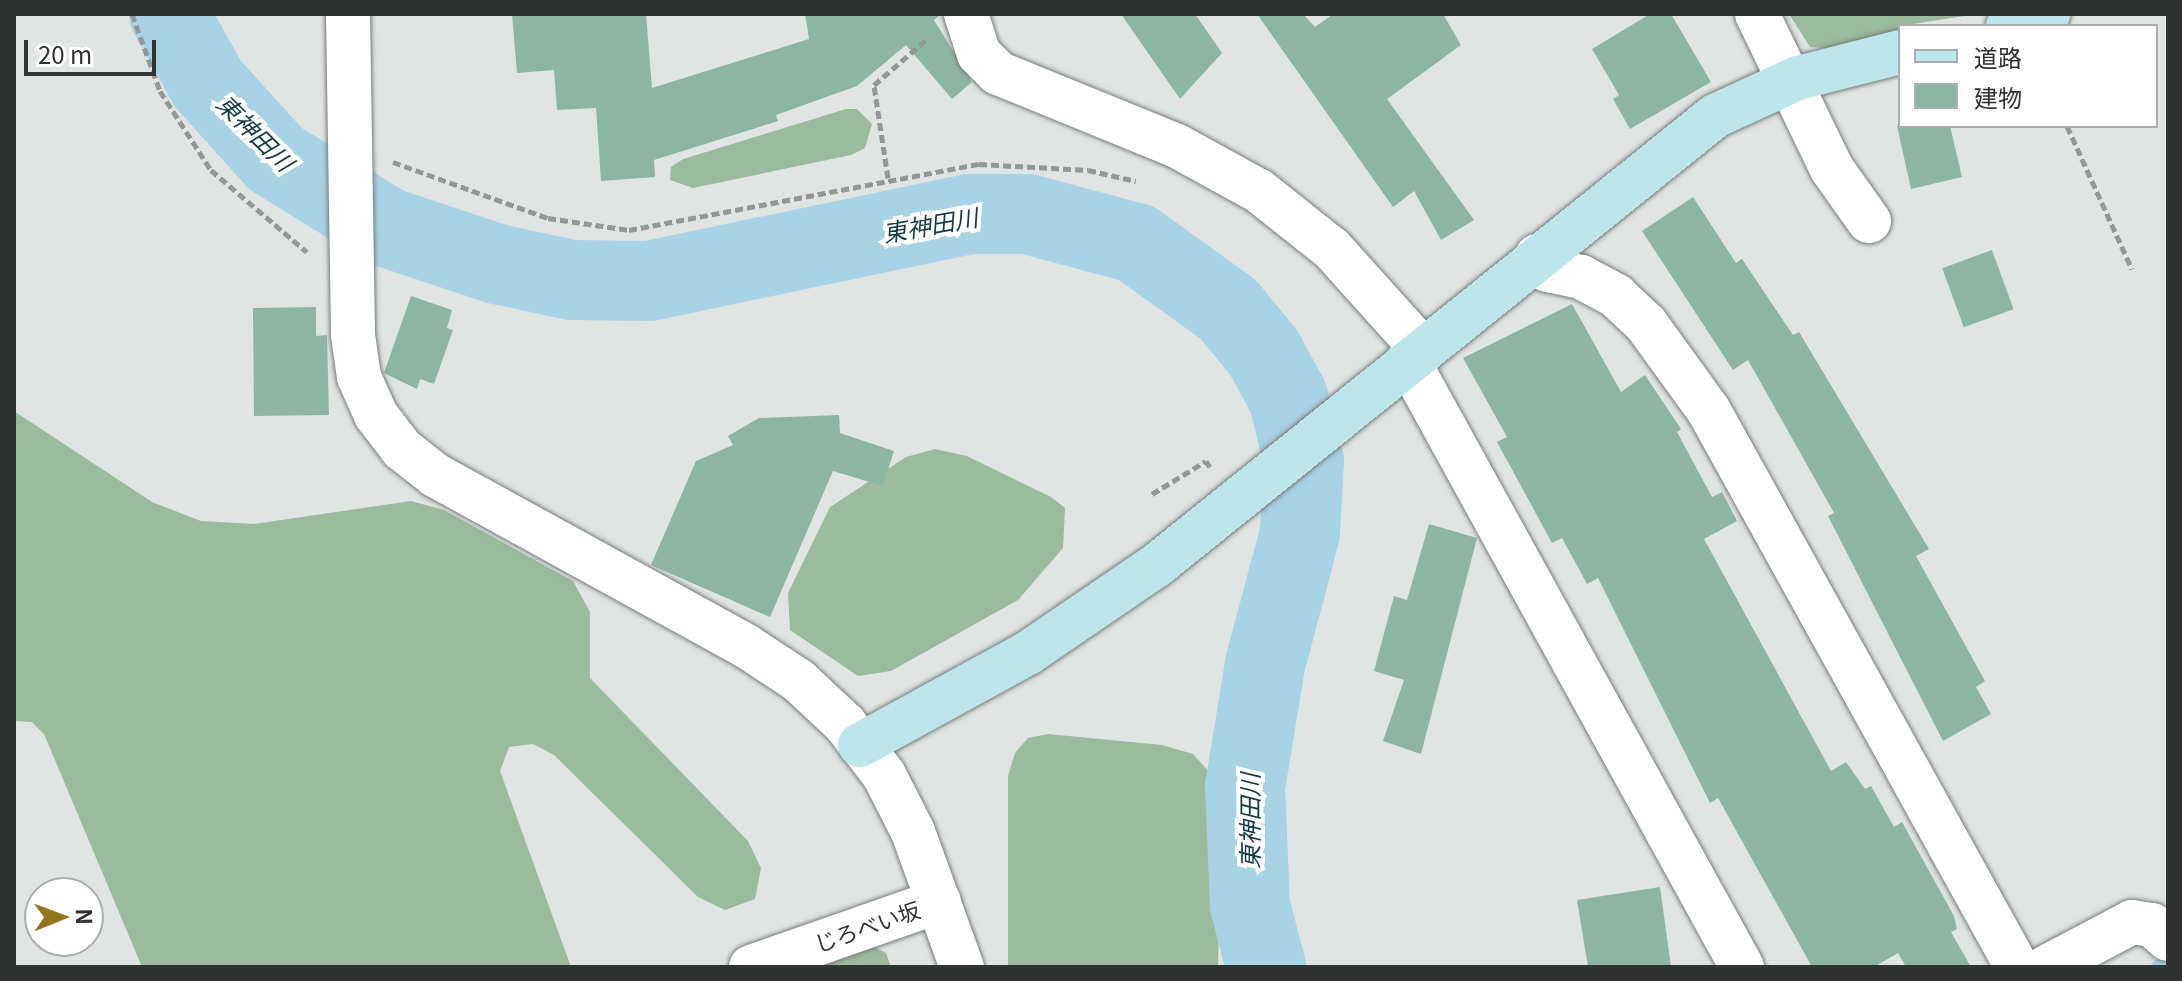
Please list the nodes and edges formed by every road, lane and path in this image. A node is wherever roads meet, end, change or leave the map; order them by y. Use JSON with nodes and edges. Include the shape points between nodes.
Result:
{"nodes":[{"id":1,"x":132,"y":14,"type":"edge"},
{"id":2,"x":348,"y":14,"type":"edge"},
{"id":3,"x":1757,"y":14,"type":"edge"},
{"id":4,"x":2048,"y":14,"type":"edge"},
{"id":5,"x":949,"y":24,"type":"edge"},
{"id":6,"x":2015,"y":24,"type":"edge"},
{"id":7,"x":1898,"y":53,"type":"edge"},
{"id":8,"x":1789,"y":81,"type":"junction"},
{"id":9,"x":2068,"y":128,"type":"edge"},
{"id":10,"x":351,"y":148,"type":"junction"},
{"id":11,"x":888,"y":178,"type":"junction"},
{"id":12,"x":1142,"y":182,"type":"dead end"},
{"id":13,"x":1869,"y":221,"type":"dead end"},
{"id":14,"x":1537,"y":256,"type":"junction"},
{"id":15,"x":2132,"y":269,"type":"dead end"},
{"id":16,"x":352,"y":274,"type":"junction"},
{"id":17,"x":1415,"y":355,"type":"junction"},
{"id":18,"x":1235,"y":483,"type":"junction"},
{"id":19,"x":1152,"y":494,"type":"dead end"},
{"id":20,"x":860,"y":745,"type":"junction"},
{"id":21,"x":939,"y":901,"type":"junction"},
{"id":22,"x":2168,"y":939,"type":"edge"},
{"id":23,"x":751,"y":967,"type":"edge"},
{"id":24,"x":962,"y":967,"type":"edge"},
{"id":25,"x":1742,"y":967,"type":"edge"},
{"id":26,"x":2017,"y":967,"type":"edge"},
{"id":27,"x":2047,"y":967,"type":"edge"}],
"edges":[{"from":1,"to":16,"type":"path","via":[[160,91],[211,170],[244,204]]},
{"from":2,"to":10,"type":"street"},
{"from":3,"to":8,"type":"street"},
{"from":4,"to":6,"type":"street"},
{"from":5,"to":11,"type":"path","via":[[874,85]]},
{"from":5,"to":17,"type":"street","via":[[998,73],[1177,146],[1259,191],[1332,249]]},
{"from":7,"to":8,"type":"street"},
{"from":8,"to":13,"type":"street","via":[[1832,169]]},
{"from":8,"to":14,"type":"street","via":[[1677,141]]},
{"from":9,"to":15,"type":"path"},
{"from":10,"to":11,"type":"path","via":[[588,227],[671,225]]},
{"from":10,"to":16,"type":"street"},
{"from":11,"to":12,"type":"path","via":[[979,164],[1034,164]]},
{"from":14,"to":17,"type":"street"},
{"from":14,"to":26,"type":"street","via":[[1548,270],[1581,277],[1616,296],[1646,324],[1709,411]]},
{"from":16,"to":20,"type":"street","via":[[359,377],[376,415],[402,449],[435,475],[746,646],[799,681]]},
{"from":17,"to":18,"type":"street","via":[[1346,412]]},
{"from":17,"to":25,"type":"street"},
{"from":18,"to":19,"type":"path","via":[[1206,461]]},
{"from":18,"to":20,"type":"street","via":[[1094,611]]},
{"from":20,"to":21,"type":"street","via":[[913,832]]},
{"from":21,"to":23,"type":"street","name":"じろべい坂"},
{"from":21,"to":24,"type":"street"},
{"from":22,"to":27,"type":"street","via":[[2152,925],[2132,922]]}]}
